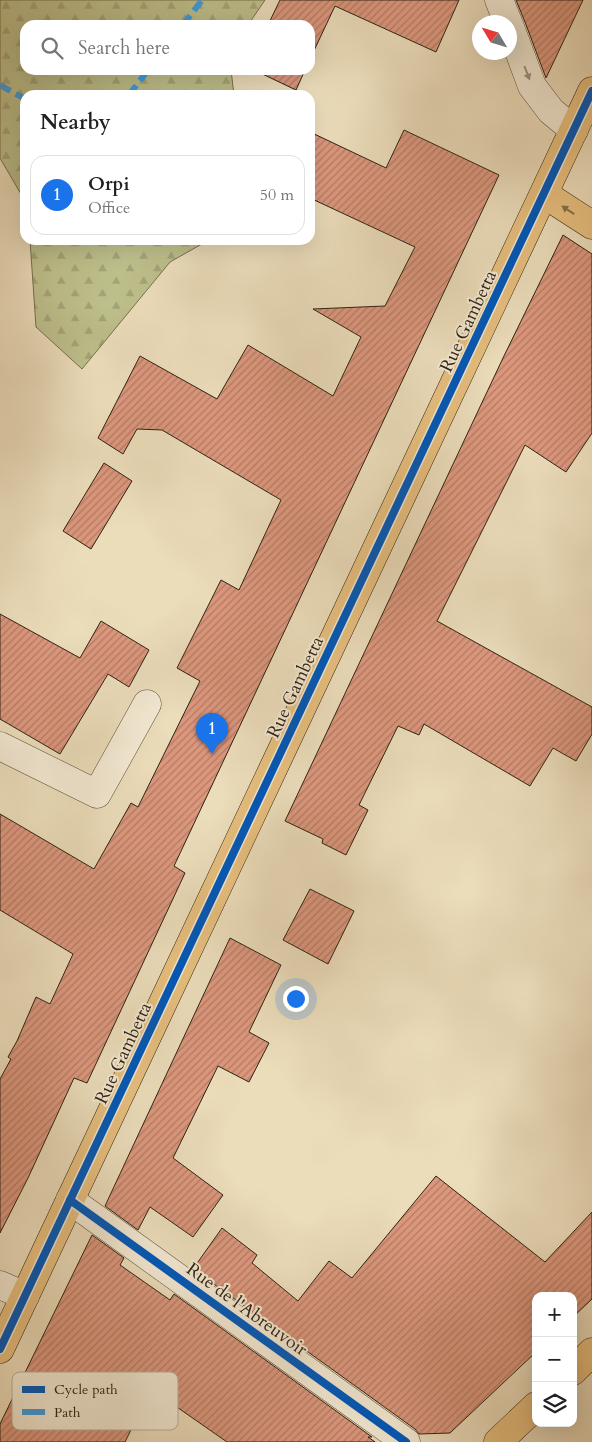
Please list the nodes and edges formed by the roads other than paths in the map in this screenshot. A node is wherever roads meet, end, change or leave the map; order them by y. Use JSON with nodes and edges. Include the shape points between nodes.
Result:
{"nodes":[{"id":1,"x":499,"y":0,"type":"edge"},
{"id":2,"x":505,"y":15,"type":"edge"},
{"id":3,"x":517,"y":46,"type":"edge"},
{"id":4,"x":592,"y":91,"type":"edge"},
{"id":5,"x":574,"y":130,"type":"junction"},
{"id":6,"x":544,"y":194,"type":"junction"},
{"id":7,"x":592,"y":225,"type":"edge"},
{"id":8,"x":147,"y":704,"type":"dead end"},
{"id":9,"x":0,"y":746,"type":"edge"},
{"id":10,"x":70,"y":1200,"type":"junction"},
{"id":11,"x":0,"y":1285,"type":"edge"},
{"id":12,"x":25,"y":1296,"type":"junction"},
{"id":13,"x":0,"y":1349,"type":"edge"},
{"id":14,"x":592,"y":1352,"type":"edge"},
{"id":15,"x":577,"y":1367,"type":"edge"},
{"id":16,"x":532,"y":1410,"type":"edge"},
{"id":17,"x":406,"y":1442,"type":"edge"},
{"id":18,"x":498,"y":1442,"type":"edge"}],
"edges":[{"from":1,"to":2,"type":"street"},
{"from":3,"to":5,"type":"street","one_way":true,"via":[[532,86],[551,111]]},
{"from":4,"to":5,"type":"main road","name":"Rue Gambetta"},
{"from":5,"to":6,"type":"main road","name":"Rue Gambetta"},
{"from":7,"to":6,"type":"main road","one_way":true},
{"from":6,"to":10,"type":"main road","name":"Rue Gambetta"},
{"from":8,"to":9,"type":"street","via":[[97,794]]},
{"from":10,"to":12,"type":"main road","name":"Rue Gambetta"},
{"from":10,"to":17,"type":"street","name":"Rue de l'Abreuvoir"},
{"from":11,"to":12,"type":"street"},
{"from":12,"to":13,"type":"main road","name":"Rue Gambetta"},
{"from":14,"to":15,"type":"main road"},
{"from":16,"to":18,"type":"main road"}]}
